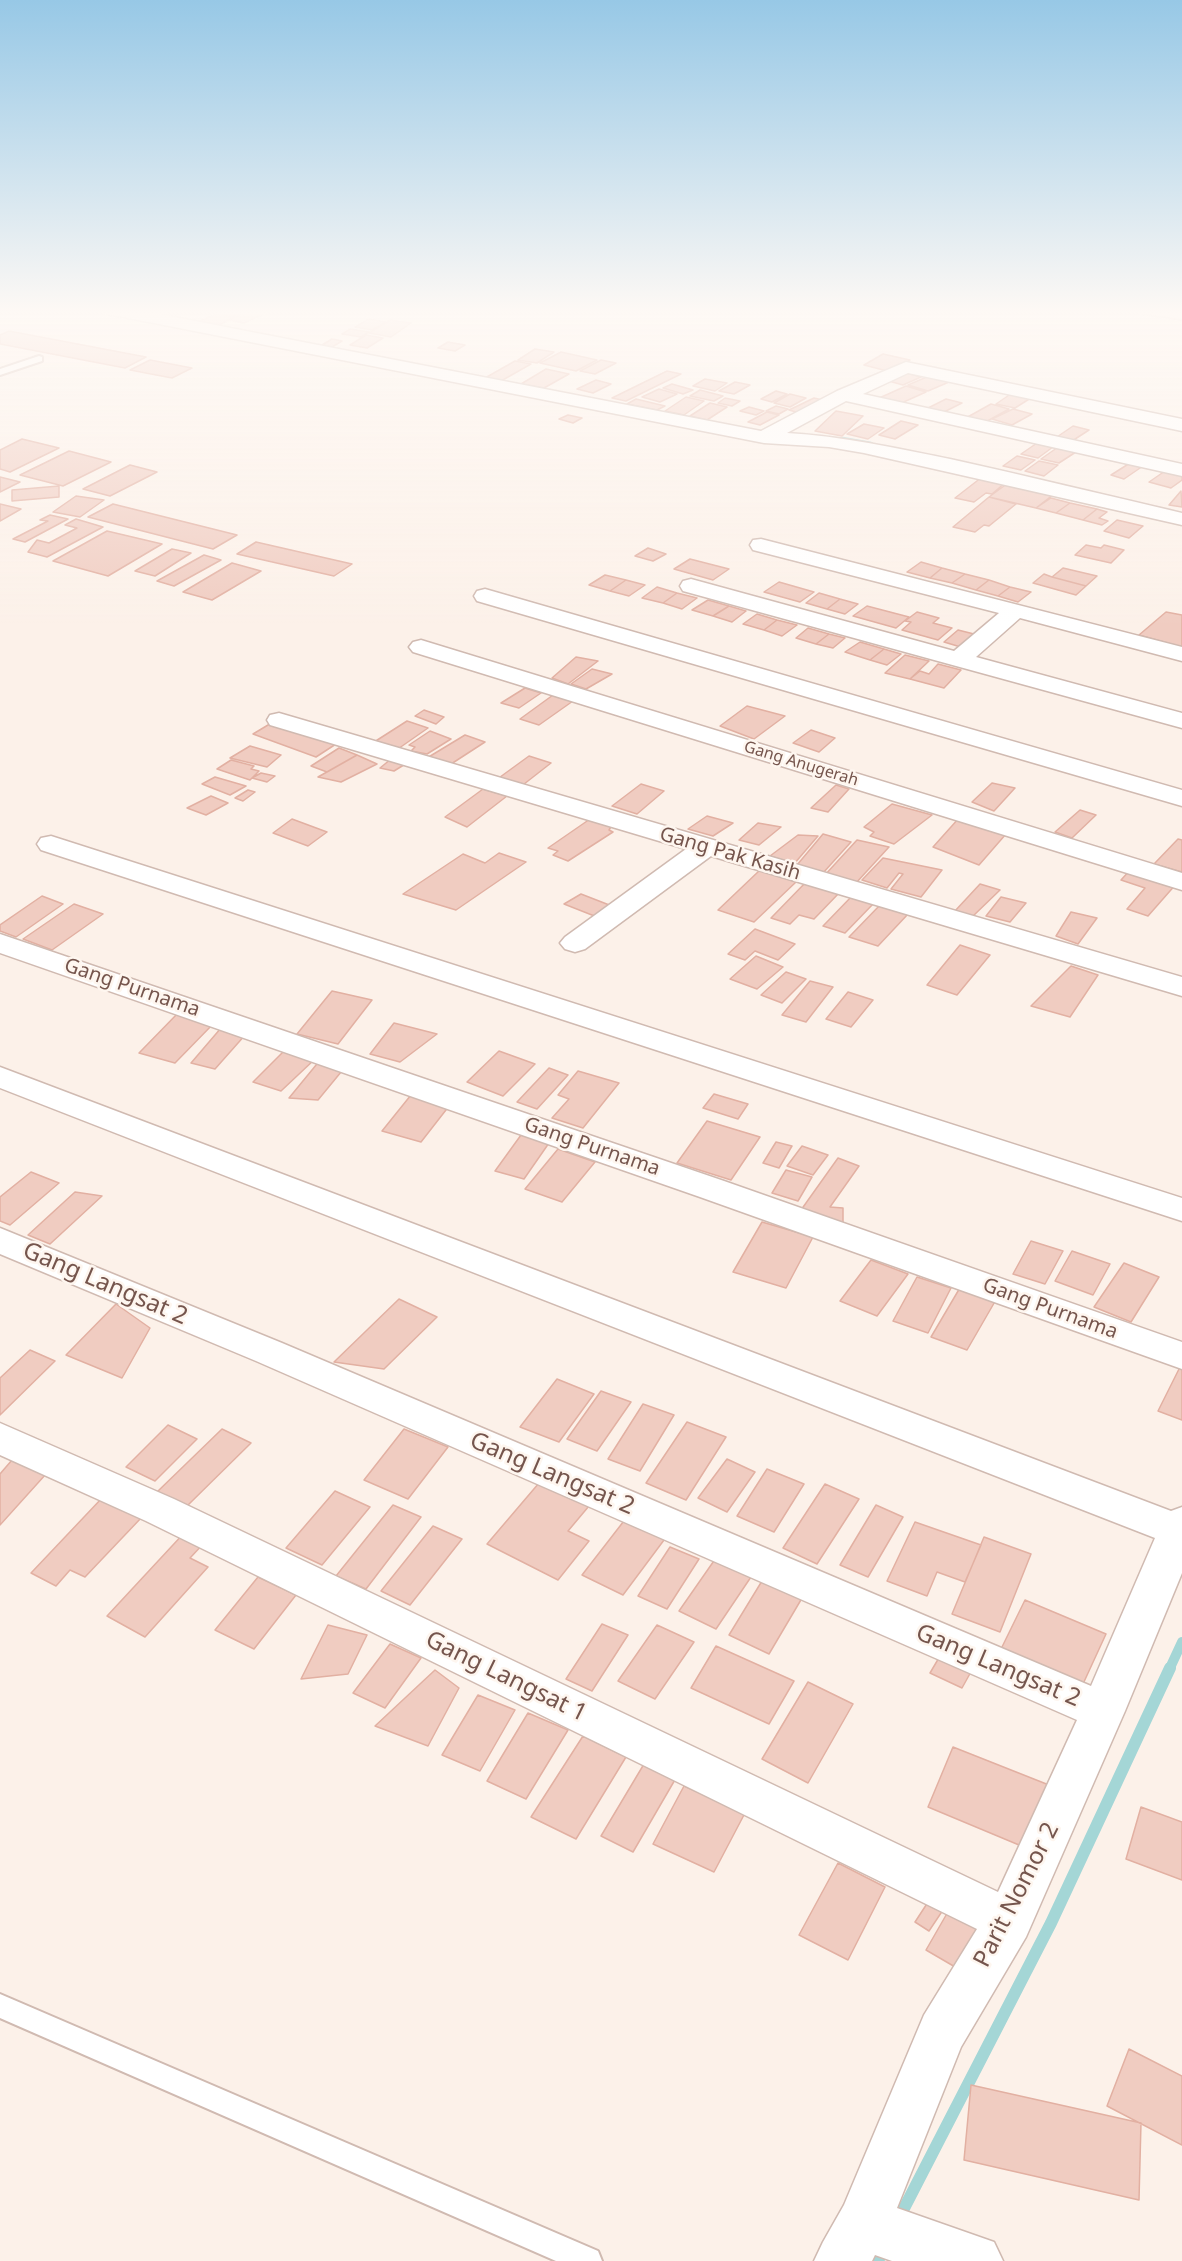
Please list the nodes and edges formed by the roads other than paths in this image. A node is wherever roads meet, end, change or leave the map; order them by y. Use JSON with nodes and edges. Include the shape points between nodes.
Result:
{"nodes":[{"id":1,"x":654,"y":416,"type":"edge"},
{"id":2,"x":804,"y":416,"type":"edge"},
{"id":3,"x":940,"y":416,"type":"edge"},
{"id":4,"x":1137,"y":416,"type":"edge"},
{"id":5,"x":1182,"y":425,"type":"edge"},
{"id":6,"x":764,"y":437,"type":"junction"},
{"id":7,"x":1182,"y":470,"type":"edge"},
{"id":8,"x":1172,"y":490,"type":"edge"},
{"id":9,"x":1143,"y":510,"type":"junction"},
{"id":10,"x":1182,"y":519,"type":"edge"},
{"id":11,"x":761,"y":545,"type":"dead end"},
{"id":12,"x":691,"y":586,"type":"dead end"},
{"id":13,"x":485,"y":596,"type":"dead end"},
{"id":14,"x":1016,"y":610,"type":"junction"},
{"id":15,"x":421,"y":647,"type":"dead end"},
{"id":16,"x":1182,"y":654,"type":"edge"},
{"id":17,"x":958,"y":660,"type":"junction"},
{"id":18,"x":279,"y":720,"type":"dead end"},
{"id":19,"x":1182,"y":721,"type":"edge"},
{"id":20,"x":1182,"y":798,"type":"edge"},
{"id":21,"x":51,"y":844,"type":"dead end"},
{"id":22,"x":706,"y":847,"type":"junction"},
{"id":23,"x":1182,"y":882,"type":"edge"},
{"id":24,"x":0,"y":943,"type":"edge"},
{"id":25,"x":575,"y":943,"type":"dead end"},
{"id":26,"x":1182,"y":987,"type":"edge"},
{"id":27,"x":0,"y":1077,"type":"edge"},
{"id":28,"x":1182,"y":1210,"type":"edge"},
{"id":29,"x":0,"y":1240,"type":"edge"},
{"id":30,"x":1182,"y":1356,"type":"edge"},
{"id":31,"x":0,"y":1438,"type":"edge"},
{"id":32,"x":1180,"y":1527,"type":"edge"},
{"id":33,"x":1103,"y":1711,"type":"junction"},
{"id":34,"x":1010,"y":1921,"type":"junction"},
{"id":35,"x":0,"y":2007,"type":"edge"},
{"id":36,"x":852,"y":2243,"type":"edge"},
{"id":37,"x":588,"y":2261,"type":"edge"},
{"id":38,"x":975,"y":2261,"type":"edge"}],
"edges":[{"from":1,"to":6,"type":"street"},
{"from":2,"to":6,"type":"street"},
{"from":3,"to":7,"type":"street"},
{"from":4,"to":5,"type":"street"},
{"from":6,"to":9,"type":"street","via":[[846,443]]},
{"from":8,"to":9,"type":"street"},
{"from":9,"to":10,"type":"street"},
{"from":11,"to":14,"type":"street"},
{"from":12,"to":17,"type":"street"},
{"from":13,"to":20,"type":"street"},
{"from":14,"to":16,"type":"street"},
{"from":14,"to":17,"type":"street"},
{"from":15,"to":23,"type":"street","name":"Gang Anugerah"},
{"from":17,"to":19,"type":"street"},
{"from":18,"to":22,"type":"street","name":"Gang Pak Kasih"},
{"from":21,"to":28,"type":"street"},
{"from":22,"to":25,"type":"street"},
{"from":22,"to":26,"type":"street","name":"Gang Pak Kasih"},
{"from":24,"to":30,"type":"street","name":"Gang Purnama"},
{"from":27,"to":32,"type":"street"},
{"from":29,"to":33,"type":"street","name":"Gang Langsat 2"},
{"from":31,"to":34,"type":"street","name":"Gang Langsat 1","via":[[160,1510]]},
{"from":32,"to":33,"type":"street","name":"Parit Nomor 2"},
{"from":33,"to":34,"type":"street","name":"Parit Nomor 2"},
{"from":34,"to":36,"type":"street","name":"Parit Nomor 2","via":[[942,2032]]},
{"from":35,"to":37,"type":"lane"},
{"from":36,"to":38,"type":"street"}]}
